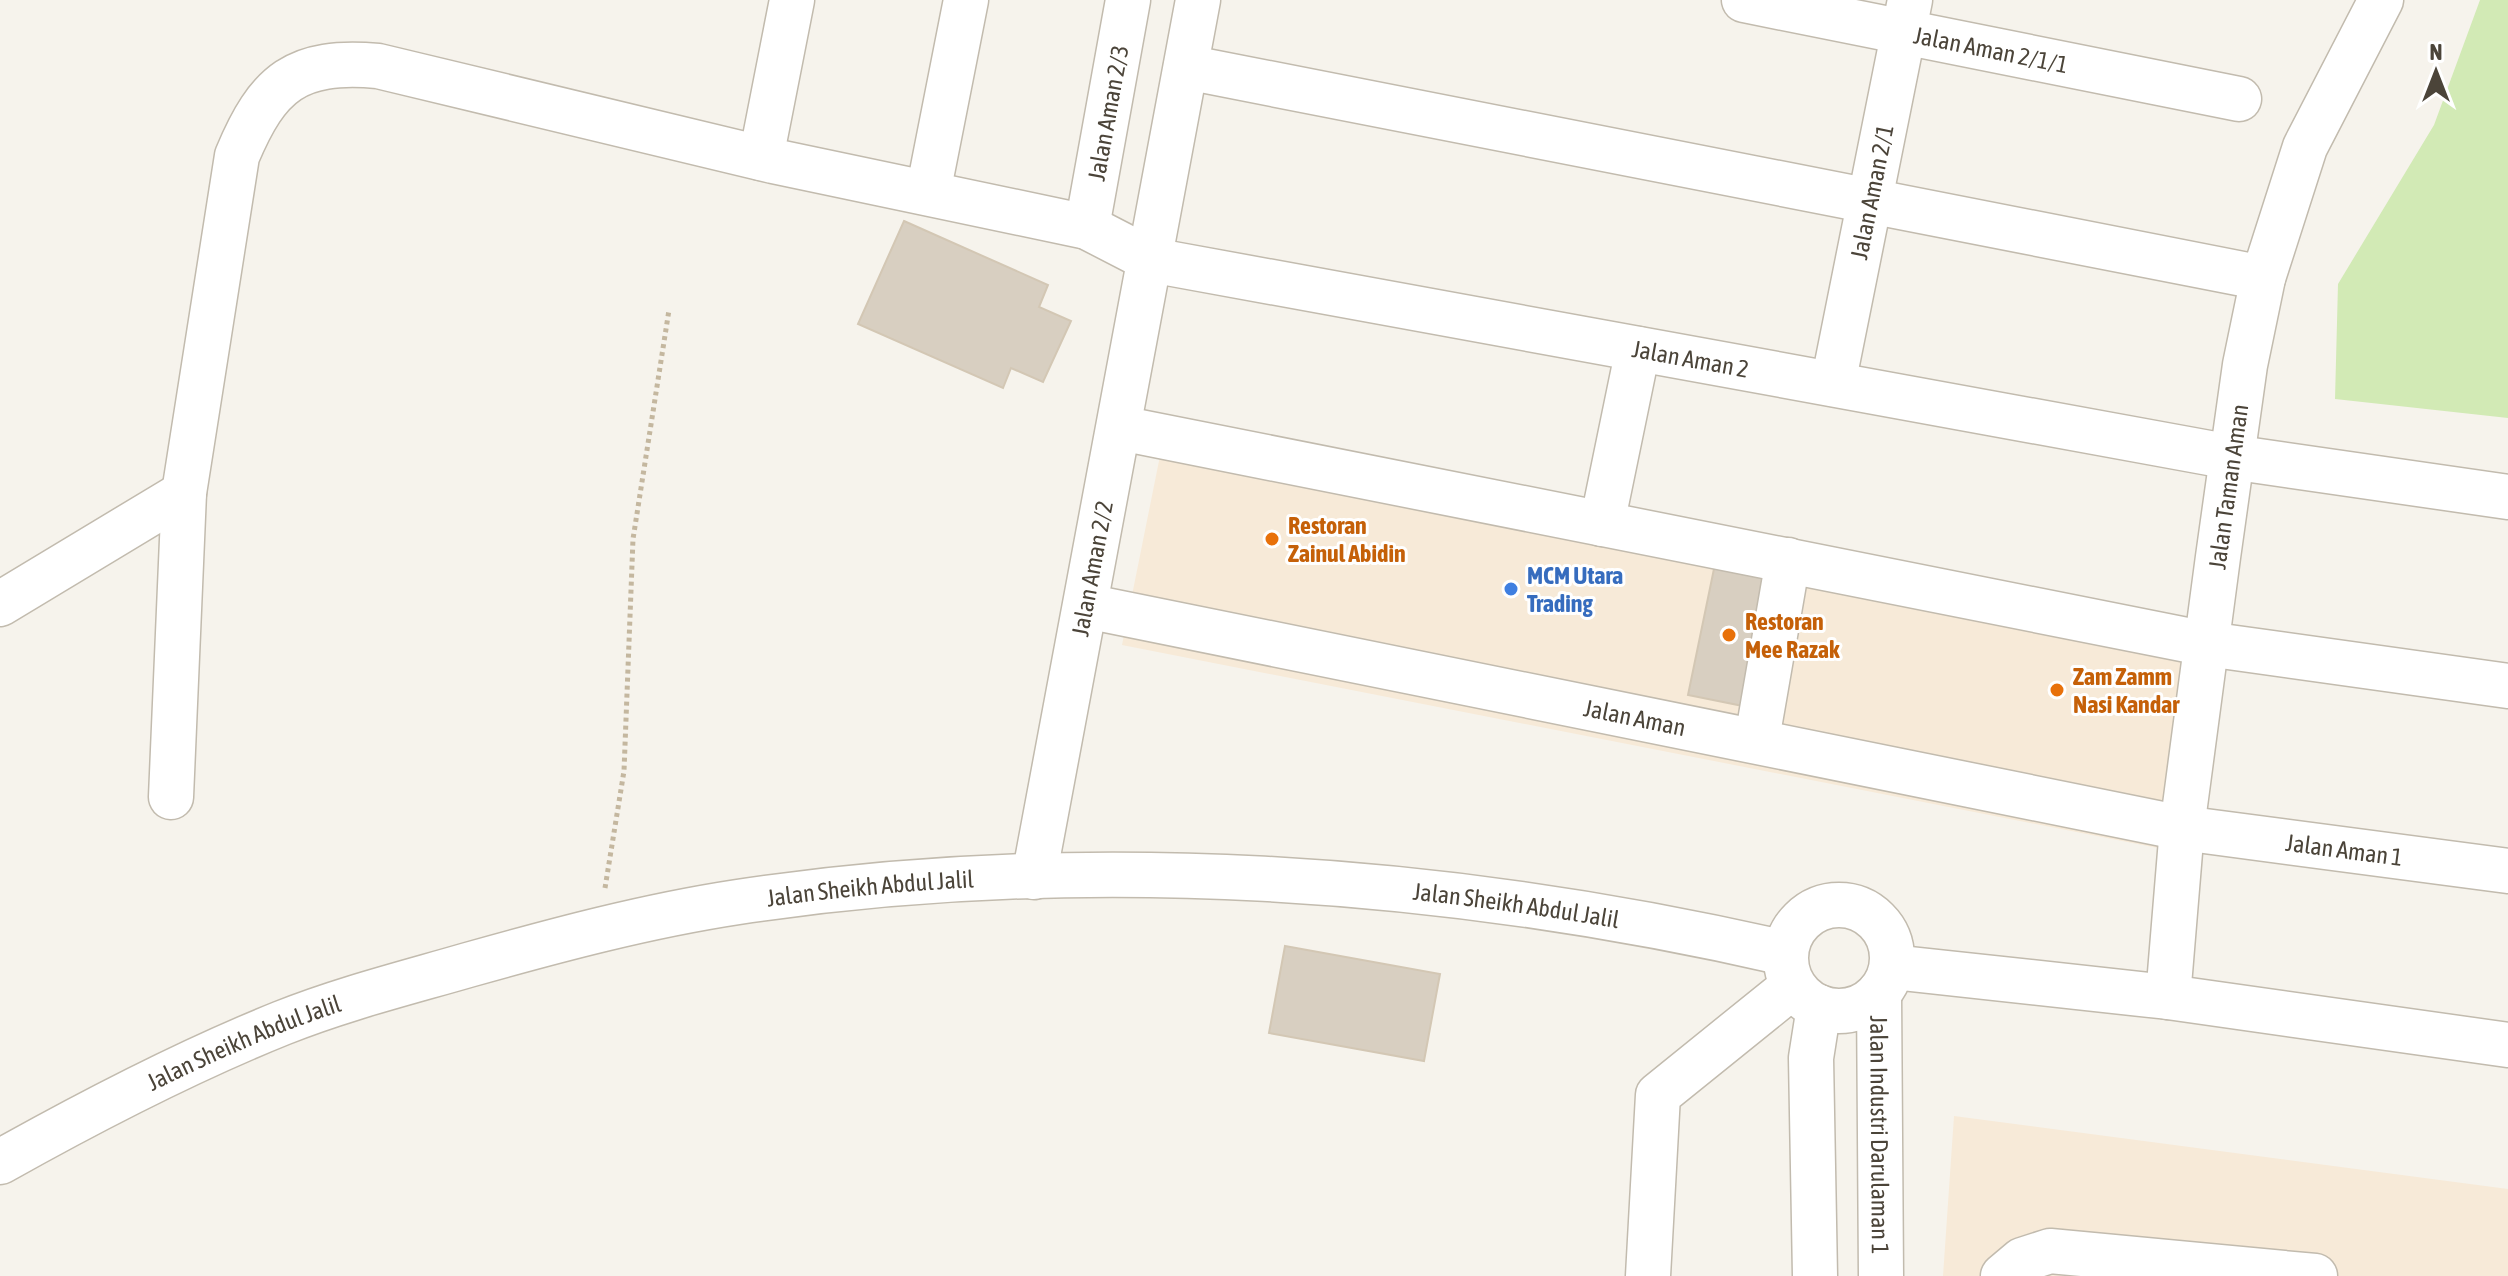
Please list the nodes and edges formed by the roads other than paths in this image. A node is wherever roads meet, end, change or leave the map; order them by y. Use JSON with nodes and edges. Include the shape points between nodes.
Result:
{"nodes":[{"id":1,"x":792,"y":0,"type":"edge"},
{"id":2,"x":966,"y":0,"type":"edge"},
{"id":3,"x":1128,"y":0,"type":"edge"},
{"id":4,"x":1198,"y":0,"type":"edge"},
{"id":5,"x":1744,"y":0,"type":"edge"},
{"id":6,"x":2381,"y":0,"type":"edge"},
{"id":7,"x":1907,"y":16,"type":"edge"},
{"id":8,"x":1186,"y":67,"type":"junction"},
{"id":9,"x":2239,"y":99,"type":"dead end"},
{"id":10,"x":761,"y":158,"type":"junction"},
{"id":11,"x":928,"y":193,"type":"junction"},
{"id":12,"x":1870,"y":199,"type":"junction"},
{"id":13,"x":1087,"y":227,"type":"junction"},
{"id":14,"x":1151,"y":260,"type":"junction"},
{"id":15,"x":2263,"y":278,"type":"junction"},
{"id":16,"x":1638,"y":349,"type":"junction"},
{"id":17,"x":1833,"y":384,"type":"junction"},
{"id":18,"x":1120,"y":428,"type":"junction"},
{"id":19,"x":2231,"y":457,"type":"junction"},
{"id":20,"x":184,"y":493,"type":"junction"},
{"id":21,"x":2508,"y":497,"type":"edge"},
{"id":22,"x":1602,"y":524,"type":"junction"},
{"id":23,"x":1788,"y":560,"type":"junction"},
{"id":24,"x":0,"y":604,"type":"edge"},
{"id":25,"x":1086,"y":606,"type":"junction"},
{"id":26,"x":2207,"y":644,"type":"junction"},
{"id":27,"x":2508,"y":686,"type":"edge"},
{"id":28,"x":1757,"y":739,"type":"junction"},
{"id":29,"x":171,"y":797,"type":"dead end"},
{"id":30,"x":2182,"y":828,"type":"junction"},
{"id":31,"x":2508,"y":871,"type":"edge"},
{"id":32,"x":1034,"y":877,"type":"junction"},
{"id":33,"x":1886,"y":980,"type":"junction"},
{"id":34,"x":1799,"y":982,"type":"junction"},
{"id":35,"x":2168,"y":997,"type":"junction"},
{"id":36,"x":2508,"y":1045,"type":"edge"},
{"id":37,"x":0,"y":1162,"type":"edge"},
{"id":38,"x":2247,"y":1272,"type":"edge"},
{"id":39,"x":1648,"y":1276,"type":"edge"},
{"id":40,"x":1815,"y":1276,"type":"edge"},
{"id":41,"x":1881,"y":1276,"type":"edge"},
{"id":42,"x":2003,"y":1276,"type":"edge"},
{"id":43,"x":2315,"y":1276,"type":"edge"}],
"edges":[{"from":1,"to":10,"type":"street"},
{"from":2,"to":11,"type":"street"},
{"from":3,"to":13,"type":"street","name":"Jalan Aman 2/3"},
{"from":4,"to":8,"type":"street","name":"Jalan Aman 2/2"},
{"from":5,"to":7,"type":"street","name":"Jalan Aman 2/1/1"},
{"from":6,"to":15,"type":"street","name":"Jalan Taman Aman","via":[[2305,147]]},
{"from":7,"to":9,"type":"street","name":"Jalan Aman 2/1/1"},
{"from":7,"to":12,"type":"street","name":"Jalan Aman 2/1"},
{"from":8,"to":12,"type":"street"},
{"from":8,"to":14,"type":"street","name":"Jalan Aman 2/2"},
{"from":10,"to":11,"type":"street","name":"Jalan Aman 2"},
{"from":10,"to":20,"type":"street","name":"Jalan Aman 2","via":[[378,66],[339,63],[301,73],[274,91],[237,156]]},
{"from":11,"to":13,"type":"street","name":"Jalan Aman 2"},
{"from":12,"to":15,"type":"street"},
{"from":12,"to":17,"type":"street","name":"Jalan Aman 2/1"},
{"from":13,"to":14,"type":"street","name":"Jalan Aman 2"},
{"from":14,"to":16,"type":"street","name":"Jalan Aman 2"},
{"from":14,"to":18,"type":"street","name":"Jalan Aman 2/2"},
{"from":15,"to":19,"type":"street","name":"Jalan Taman Aman"},
{"from":16,"to":17,"type":"street","name":"Jalan Aman 2"},
{"from":16,"to":22,"type":"street"},
{"from":17,"to":19,"type":"street","name":"Jalan Aman 2"},
{"from":18,"to":22,"type":"street"},
{"from":18,"to":25,"type":"street","name":"Jalan Aman 2/2"},
{"from":19,"to":21,"type":"street","name":"Jalan Aman 2"},
{"from":19,"to":26,"type":"street","name":"Jalan Taman Aman"},
{"from":20,"to":24,"type":"street"},
{"from":20,"to":29,"type":"street","name":"Jalan Aman 2"},
{"from":22,"to":23,"type":"street"},
{"from":23,"to":26,"type":"street"},
{"from":23,"to":28,"type":"street"},
{"from":25,"to":28,"type":"street","name":"Jalan Aman"},
{"from":25,"to":32,"type":"street","name":"Jalan Aman 2/2"},
{"from":26,"to":27,"type":"street"},
{"from":26,"to":30,"type":"street","name":"Jalan Taman Aman"},
{"from":28,"to":30,"type":"street","name":"Jalan Aman"},
{"from":30,"to":31,"type":"street","name":"Jalan Aman 1"},
{"from":30,"to":35,"type":"street","name":"Jalan Taman Aman"},
{"from":32,"to":34,"type":"street","name":"Jalan Sheikh Abdul Jalil","via":[[1275,880],[1398,890],[1672,927]]},
{"from":32,"to":37,"type":"street","name":"Jalan Sheikh Abdul Jalil","via":[[863,887],[736,903],[598,929],[284,1022],[167,1073]]},
{"from":33,"to":34,"type":"street","via":[[1852,1010]]},
{"from":33,"to":34,"type":"street","via":[[1892,950],[1876,920],[1846,905],[1805,917],[1790,937]]},
{"from":33,"to":35,"type":"street"},
{"from":33,"to":41,"type":"street","name":"Jalan Industri Darulaman 1"},
{"from":34,"to":39,"type":"street","via":[[1658,1095]]},
{"from":34,"to":40,"type":"street","via":[[1811,1058]]},
{"from":35,"to":36,"type":"street"},
{"from":38,"to":42,"type":"street","via":[[2050,1251],[2022,1260]]},
{"from":38,"to":43,"type":"street"}]}
